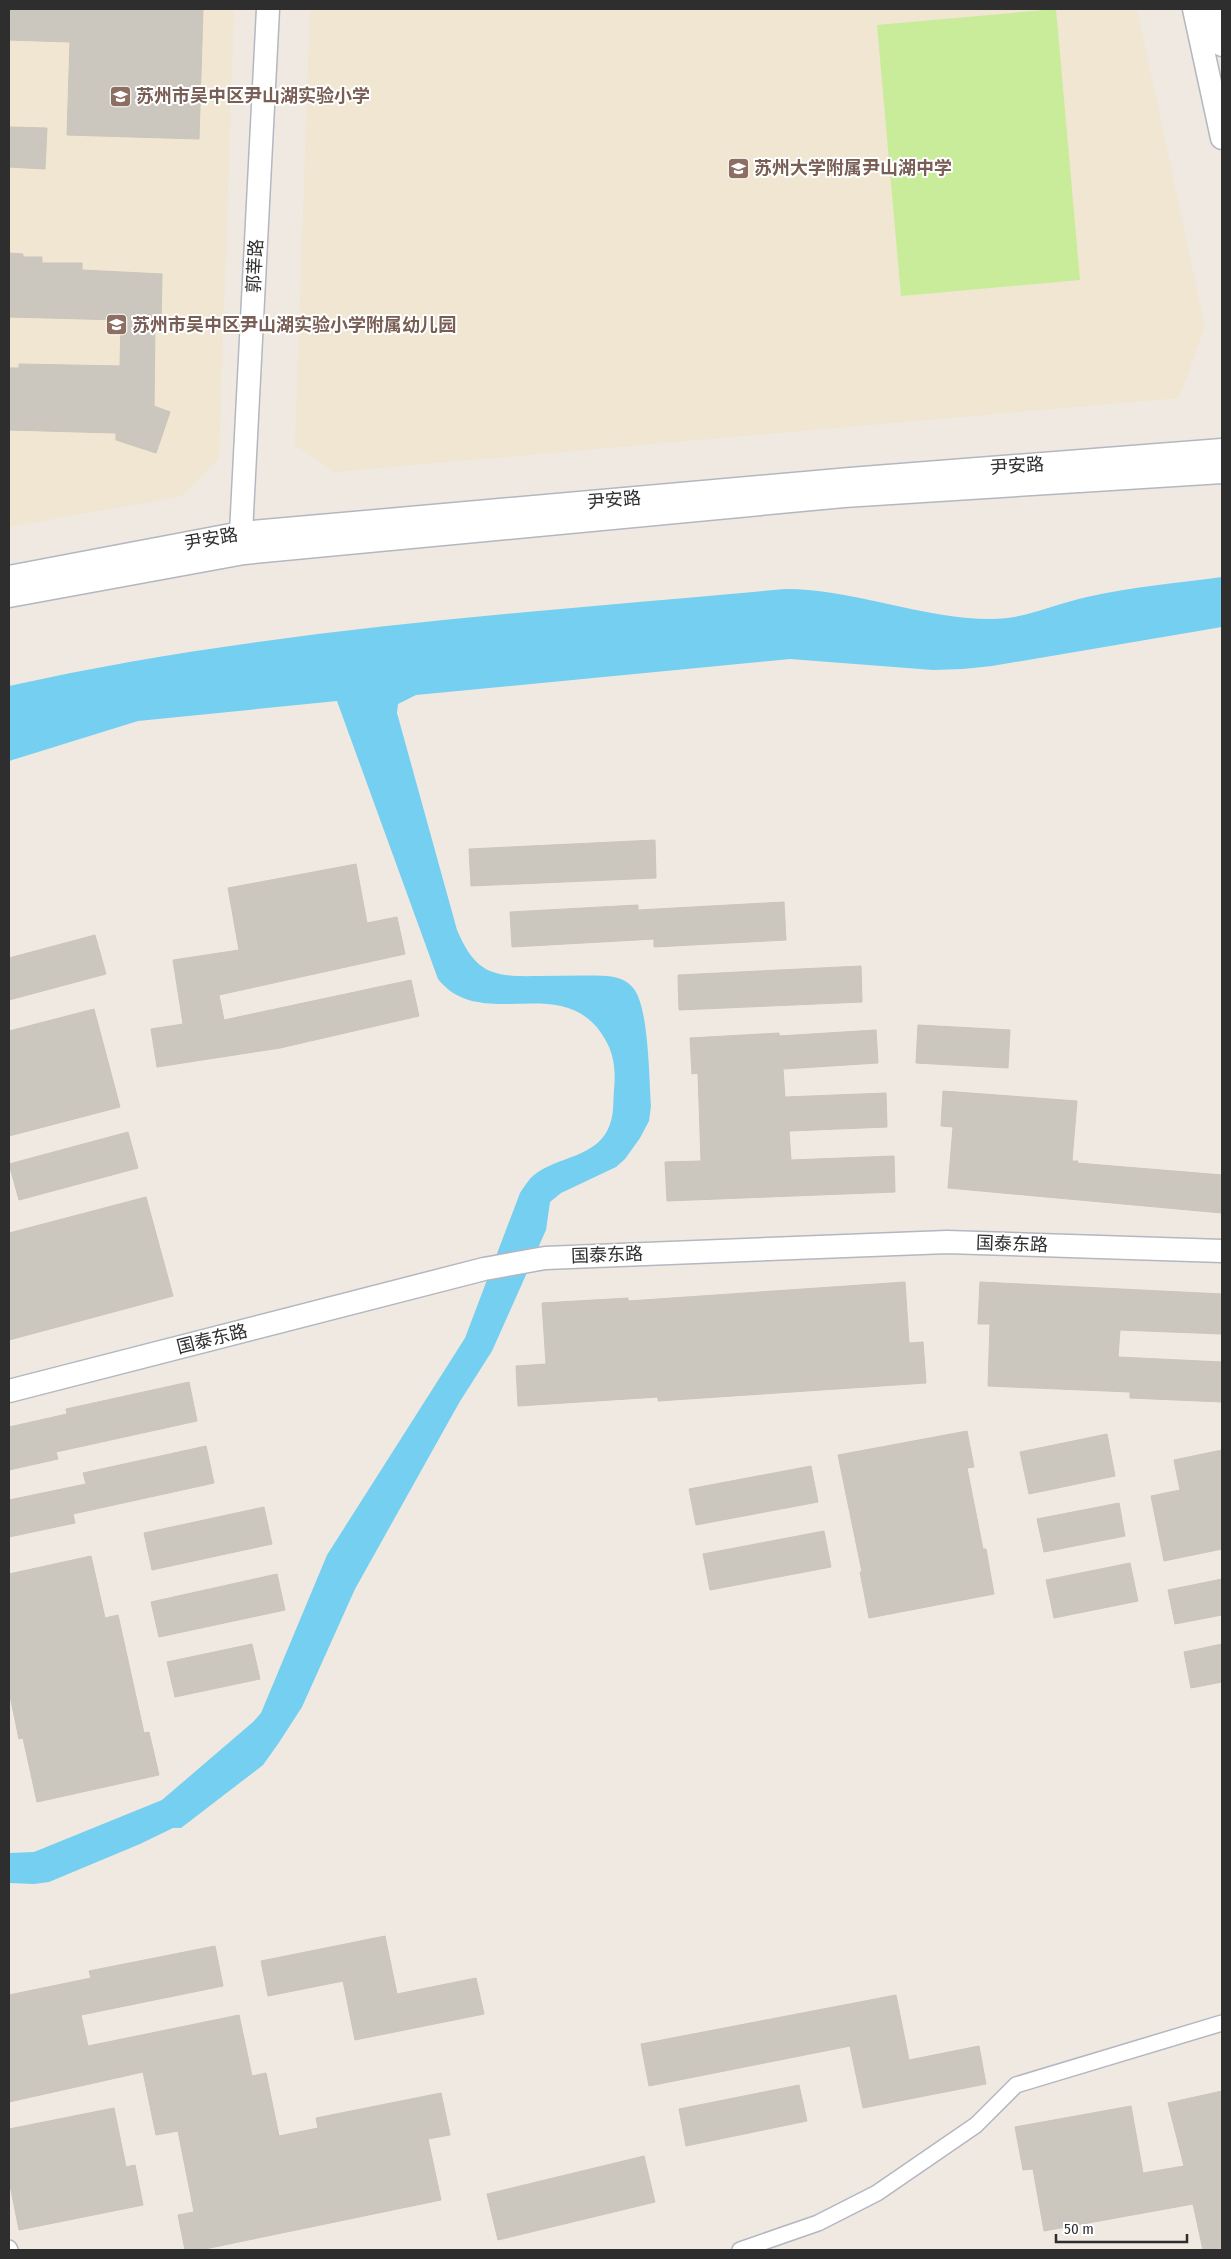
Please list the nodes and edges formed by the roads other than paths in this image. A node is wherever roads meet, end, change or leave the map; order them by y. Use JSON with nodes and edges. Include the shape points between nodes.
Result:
{"nodes":[{"id":1,"x":268,"y":9,"type":"edge"},
{"id":2,"x":1194,"y":9,"type":"edge"},
{"id":3,"x":1214,"y":9,"type":"edge"},
{"id":4,"x":1222,"y":45,"type":"edge"},
{"id":5,"x":1222,"y":138,"type":"edge"},
{"id":6,"x":1222,"y":450,"type":"edge"},
{"id":7,"x":1222,"y":472,"type":"edge"},
{"id":8,"x":242,"y":543,"type":"junction"},
{"id":9,"x":9,"y":577,"type":"edge"},
{"id":10,"x":9,"y":596,"type":"edge"},
{"id":11,"x":1222,"y":1251,"type":"edge"},
{"id":12,"x":9,"y":1391,"type":"edge"},
{"id":13,"x":1222,"y":2023,"type":"edge"},
{"id":14,"x":740,"y":2250,"type":"edge"}],
"edges":[{"from":1,"to":8,"type":"main road","name":"郭莘路"},
{"from":2,"to":5,"type":"main road"},
{"from":3,"to":4,"type":"main road"},
{"from":6,"to":8,"type":"main road","name":"尹安路","via":[[850,479]]},
{"from":7,"to":8,"type":"main road","name":"尹安路","via":[[844,496]]},
{"from":8,"to":9,"type":"main road","name":"尹安路"},
{"from":8,"to":10,"type":"main road","name":"尹安路"},
{"from":11,"to":12,"type":"main road","name":"国泰东路","via":[[946,1242],[545,1258],[484,1269]]},
{"from":13,"to":14,"type":"street","via":[[1016,2085],[976,2125],[877,2193],[818,2223]]}]}
